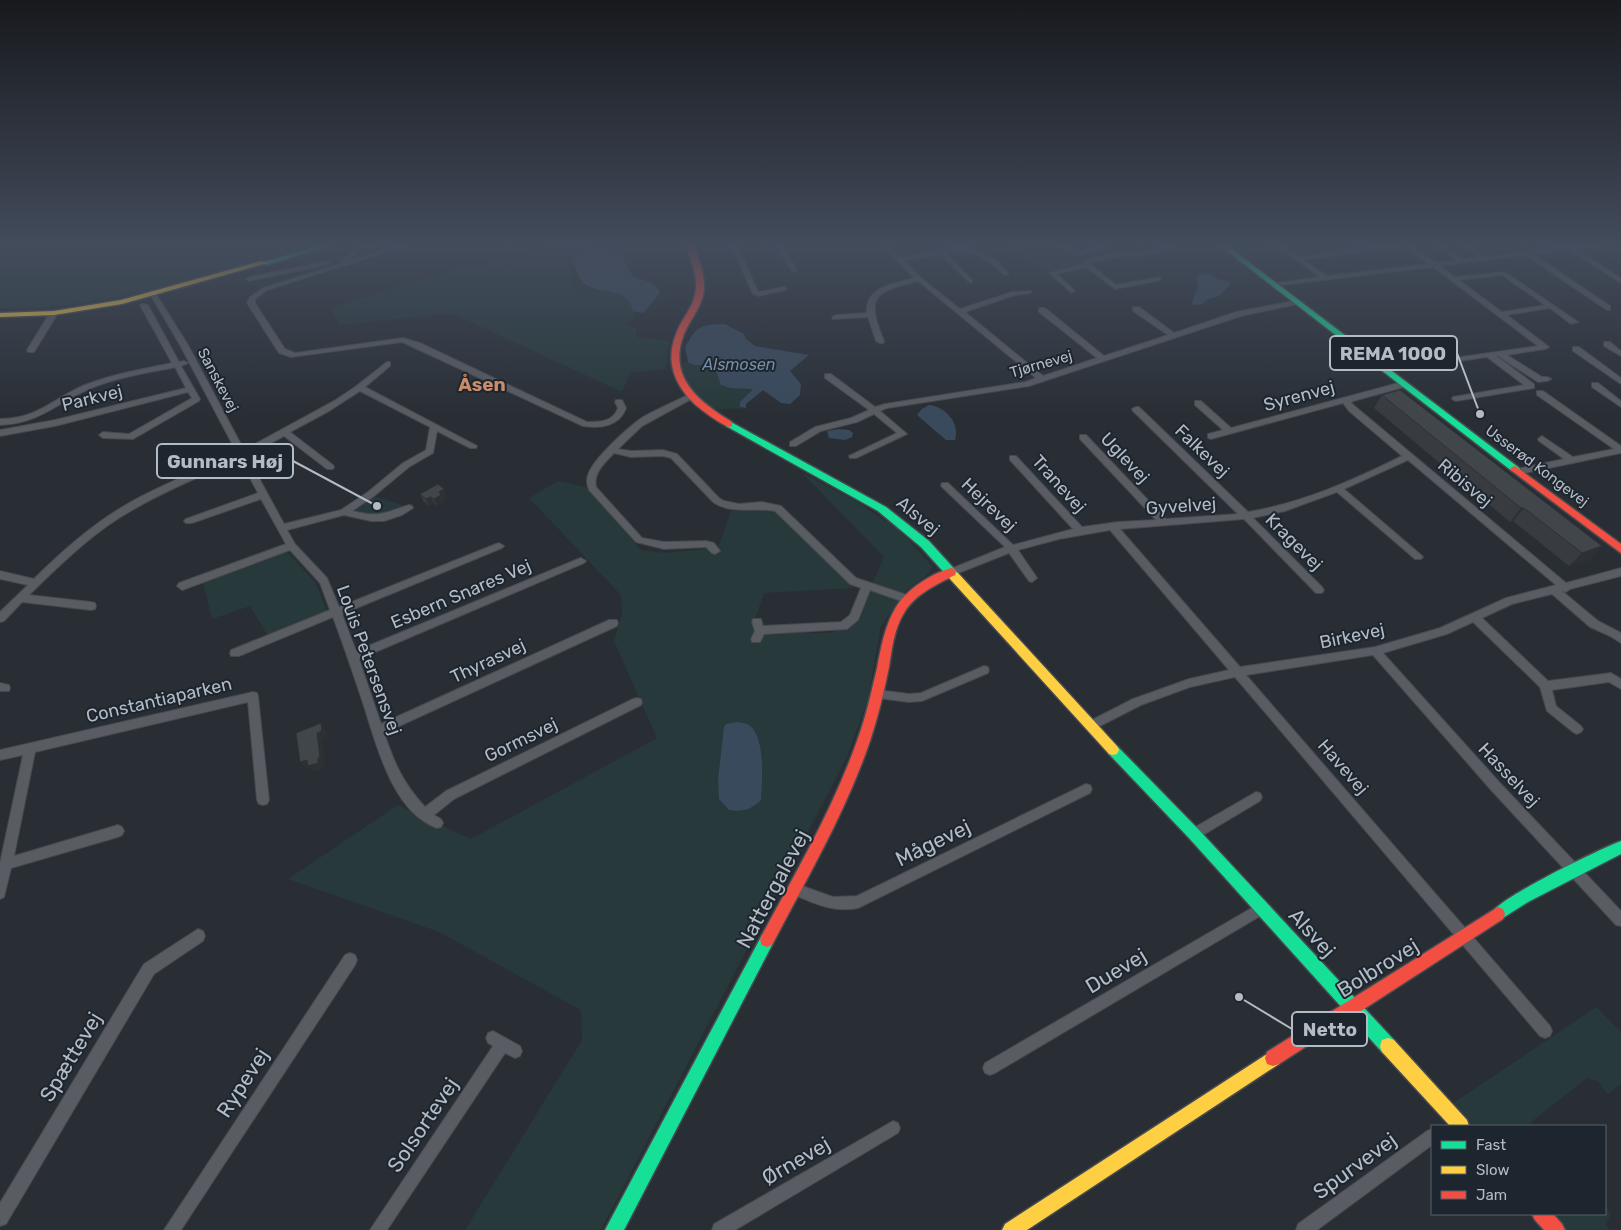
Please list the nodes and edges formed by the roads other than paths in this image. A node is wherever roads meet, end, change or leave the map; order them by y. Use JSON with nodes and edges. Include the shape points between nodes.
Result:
{"nodes":[{"id":1,"x":121,"y":301,"type":"edge"},
{"id":2,"x":157,"y":301,"type":"edge"},
{"id":3,"x":251,"y":301,"type":"edge"},
{"id":4,"x":696,"y":301,"type":"edge"},
{"id":5,"x":872,"y":301,"type":"edge"},
{"id":6,"x":946,"y":301,"type":"edge"},
{"id":7,"x":990,"y":301,"type":"edge"},
{"id":8,"x":1483,"y":301,"type":"edge"},
{"id":9,"x":1545,"y":301,"type":"edge"},
{"id":10,"x":1597,"y":301,"type":"edge"},
{"id":11,"x":1298,"y":302,"type":"joint"},
{"id":12,"x":144,"y":305,"type":"dead end"},
{"id":13,"x":1551,"y":306,"type":"junction"},
{"id":14,"x":1607,"y":308,"type":"dead end"},
{"id":15,"x":1136,"y":309,"type":"dead end"},
{"id":16,"x":1042,"y":310,"type":"dead end"},
{"id":17,"x":959,"y":312,"type":"junction"},
{"id":18,"x":54,"y":313,"type":"junction"},
{"id":19,"x":1500,"y":314,"type":"junction"},
{"id":20,"x":0,"y":315,"type":"edge"},
{"id":21,"x":872,"y":315,"type":"junction"},
{"id":22,"x":836,"y":317,"type":"dead end"},
{"id":23,"x":1574,"y":322,"type":"dead end"},
{"id":24,"x":1174,"y":336,"type":"junction"},
{"id":25,"x":880,"y":341,"type":"dead end"},
{"id":26,"x":1607,"y":344,"type":"dead end"},
{"id":27,"x":30,"y":350,"type":"dead end"},
{"id":28,"x":1576,"y":350,"type":"dead end"},
{"id":29,"x":1500,"y":353,"type":"junction"},
{"id":30,"x":1621,"y":354,"type":"edge"},
{"id":31,"x":1489,"y":355,"type":"junction"},
{"id":32,"x":1103,"y":359,"type":"junction"},
{"id":33,"x":192,"y":362,"type":"junction"},
{"id":34,"x":178,"y":364,"type":"junction"},
{"id":35,"x":387,"y":364,"type":"dead end"},
{"id":36,"x":1404,"y":367,"type":"dead end"},
{"id":37,"x":828,"y":376,"type":"dead end"},
{"id":38,"x":1042,"y":379,"type":"junction"},
{"id":39,"x":1547,"y":379,"type":"dead end"},
{"id":40,"x":1621,"y":382,"type":"edge"},
{"id":41,"x":1405,"y":384,"type":"junction"},
{"id":42,"x":1595,"y":385,"type":"dead end"},
{"id":43,"x":361,"y":388,"type":"junction"},
{"id":44,"x":190,"y":389,"type":"junction"},
{"id":45,"x":1540,"y":393,"type":"dead end"},
{"id":46,"x":691,"y":397,"type":"junction"},
{"id":47,"x":1456,"y":399,"type":"dead end"},
{"id":48,"x":1349,"y":400,"type":"junction"},
{"id":49,"x":619,"y":402,"type":"dead end"},
{"id":50,"x":1198,"y":403,"type":"dead end"},
{"id":51,"x":1621,"y":405,"type":"edge"},
{"id":52,"x":874,"y":410,"type":"junction"},
{"id":53,"x":1136,"y":410,"type":"dead end"},
{"id":54,"x":0,"y":422,"type":"edge"},
{"id":55,"x":434,"y":426,"type":"junction"},
{"id":56,"x":1229,"y":431,"type":"junction"},
{"id":57,"x":284,"y":432,"type":"junction"},
{"id":58,"x":0,"y":433,"type":"edge"},
{"id":59,"x":103,"y":435,"type":"dead end"},
{"id":60,"x":1211,"y":436,"type":"dead end"},
{"id":61,"x":1083,"y":437,"type":"dead end"},
{"id":62,"x":1542,"y":439,"type":"dead end"},
{"id":63,"x":793,"y":444,"type":"dead end"},
{"id":64,"x":473,"y":446,"type":"dead end"},
{"id":65,"x":612,"y":450,"type":"junction"},
{"id":66,"x":1621,"y":450,"type":"edge"},
{"id":67,"x":242,"y":455,"type":"junction"},
{"id":68,"x":853,"y":456,"type":"dead end"},
{"id":69,"x":1407,"y":456,"type":"junction"},
{"id":70,"x":1013,"y":458,"type":"dead end"},
{"id":71,"x":1571,"y":460,"type":"junction"},
{"id":72,"x":330,"y":467,"type":"dead end"},
{"id":73,"x":1520,"y":472,"type":"junction"},
{"id":74,"x":944,"y":485,"type":"dead end"},
{"id":75,"x":1338,"y":488,"type":"junction"},
{"id":76,"x":262,"y":495,"type":"junction"},
{"id":77,"x":409,"y":508,"type":"dead end"},
{"id":78,"x":344,"y":512,"type":"junction"},
{"id":79,"x":1246,"y":516,"type":"junction"},
{"id":80,"x":189,"y":521,"type":"dead end"},
{"id":81,"x":1164,"y":523,"type":"junction"},
{"id":82,"x":1113,"y":527,"type":"junction"},
{"id":83,"x":281,"y":528,"type":"junction"},
{"id":84,"x":1080,"y":532,"type":"junction"},
{"id":85,"x":292,"y":546,"type":"junction"},
{"id":86,"x":499,"y":546,"type":"dead end"},
{"id":87,"x":1011,"y":548,"type":"junction"},
{"id":88,"x":1621,"y":549,"type":"edge"},
{"id":89,"x":715,"y":551,"type":"dead end"},
{"id":90,"x":1418,"y":557,"type":"dead end"},
{"id":91,"x":581,"y":561,"type":"dead end"},
{"id":92,"x":951,"y":572,"type":"junction"},
{"id":93,"x":1621,"y":572,"type":"edge"},
{"id":94,"x":0,"y":575,"type":"edge"},
{"id":95,"x":1032,"y":578,"type":"dead end"},
{"id":96,"x":36,"y":583,"type":"junction"},
{"id":97,"x":182,"y":586,"type":"dead end"},
{"id":98,"x":867,"y":586,"type":"junction"},
{"id":99,"x":1560,"y":589,"type":"junction"},
{"id":100,"x":1319,"y":590,"type":"dead end"},
{"id":101,"x":21,"y":598,"type":"junction"},
{"id":102,"x":907,"y":599,"type":"junction"},
{"id":103,"x":92,"y":606,"type":"dead end"},
{"id":104,"x":335,"y":612,"type":"junction"},
{"id":105,"x":1474,"y":616,"type":"junction"},
{"id":106,"x":0,"y":618,"type":"edge"},
{"id":107,"x":613,"y":623,"type":"dead end"},
{"id":108,"x":758,"y":630,"type":"dead end"},
{"id":109,"x":1621,"y":639,"type":"edge"},
{"id":110,"x":1375,"y":651,"type":"junction"},
{"id":111,"x":236,"y":653,"type":"dead end"},
{"id":112,"x":353,"y":657,"type":"junction"},
{"id":113,"x":984,"y":670,"type":"dead end"},
{"id":114,"x":1237,"y":672,"type":"junction"},
{"id":115,"x":1545,"y":685,"type":"junction"},
{"id":116,"x":1621,"y":685,"type":"edge"},
{"id":117,"x":878,"y":694,"type":"junction"},
{"id":118,"x":637,"y":702,"type":"dead end"},
{"id":119,"x":1090,"y":726,"type":"junction"},
{"id":120,"x":1577,"y":729,"type":"dead end"},
{"id":121,"x":377,"y":732,"type":"junction"},
{"id":122,"x":30,"y":748,"type":"junction"},
{"id":123,"x":0,"y":755,"type":"edge"},
{"id":124,"x":1086,"y":790,"type":"dead end"},
{"id":125,"x":1256,"y":797,"type":"dead end"},
{"id":126,"x":263,"y":800,"type":"dead end"},
{"id":127,"x":424,"y":815,"type":"junction"},
{"id":128,"x":437,"y":822,"type":"dead end"},
{"id":129,"x":118,"y":831,"type":"dead end"},
{"id":130,"x":1194,"y":834,"type":"junction"},
{"id":131,"x":1621,"y":847,"type":"edge"},
{"id":132,"x":6,"y":864,"type":"junction"},
{"id":133,"x":1573,"y":870,"type":"junction"},
{"id":134,"x":794,"y":889,"type":"junction"},
{"id":135,"x":0,"y":893,"type":"edge"},
{"id":136,"x":1262,"y":908,"type":"junction"},
{"id":137,"x":1621,"y":920,"type":"edge"},
{"id":138,"x":198,"y":936,"type":"dead end"},
{"id":139,"x":1464,"y":937,"type":"junction"},
{"id":140,"x":350,"y":960,"type":"dead end"},
{"id":141,"x":1352,"y":1006,"type":"junction"},
{"id":142,"x":1545,"y":1030,"type":"dead end"},
{"id":143,"x":504,"y":1044,"type":"dead end"},
{"id":144,"x":990,"y":1068,"type":"dead end"},
{"id":145,"x":1454,"y":1124,"type":"edge"},
{"id":146,"x":893,"y":1128,"type":"dead end"},
{"id":147,"x":1431,"y":1137,"type":"edge"},
{"id":148,"x":1543,"y":1215,"type":"edge"},
{"id":149,"x":0,"y":1218,"type":"edge"},
{"id":150,"x":619,"y":1228,"type":"edge"},
{"id":151,"x":172,"y":1230,"type":"edge"},
{"id":152,"x":378,"y":1230,"type":"edge"},
{"id":153,"x":720,"y":1230,"type":"edge"},
{"id":154,"x":1011,"y":1230,"type":"edge"},
{"id":155,"x":1304,"y":1230,"type":"edge"},
{"id":156,"x":1556,"y":1230,"type":"edge"}],
"edges":[{"from":1,"to":18,"type":"street"},
{"from":2,"to":33,"type":"street","name":"Sanskevej"},
{"from":3,"to":49,"type":"street","via":[[282,351],[294,355],[403,340],[586,424],[608,424],[617,419],[622,408]]},
{"from":4,"to":46,"type":"street","name":"Alsvej","via":[[679,336],[674,358],[680,382]]},
{"from":5,"to":21,"type":"street"},
{"from":6,"to":17,"type":"street"},
{"from":7,"to":17,"type":"street"},
{"from":8,"to":19,"type":"street"},
{"from":9,"to":13,"type":"street"},
{"from":10,"to":14,"type":"street"},
{"from":11,"to":24,"type":"street","name":"Tjørnevej","via":[[1239,314]]},
{"from":11,"to":41,"type":"street","name":"Usserød Kongevej"},
{"from":12,"to":34,"type":"street"},
{"from":13,"to":19,"type":"street"},
{"from":13,"to":23,"type":"street"},
{"from":15,"to":24,"type":"street"},
{"from":16,"to":32,"type":"street"},
{"from":17,"to":38,"type":"street"},
{"from":18,"to":20,"type":"street"},
{"from":18,"to":27,"type":"street"},
{"from":19,"to":29,"type":"street","via":[[1545,347]]},
{"from":21,"to":22,"type":"street"},
{"from":21,"to":25,"type":"street"},
{"from":24,"to":32,"type":"street","name":"Tjørnevej"},
{"from":26,"to":30,"type":"street"},
{"from":28,"to":40,"type":"street"},
{"from":29,"to":31,"type":"street"},
{"from":29,"to":39,"type":"street","via":[[1541,380]]},
{"from":31,"to":36,"type":"street"},
{"from":31,"to":47,"type":"street","via":[[1531,386]]},
{"from":32,"to":38,"type":"street","name":"Tjørnevej"},
{"from":33,"to":34,"type":"street"},
{"from":33,"to":67,"type":"street","name":"Sanskevej"},
{"from":34,"to":44,"type":"street"},
{"from":34,"to":54,"type":"street","via":[[104,382],[74,394],[34,417]]},
{"from":35,"to":43,"type":"street"},
{"from":37,"to":52,"type":"street"},
{"from":38,"to":52,"type":"street","name":"Tjørnevej","via":[[1008,388],[913,401]]},
{"from":41,"to":48,"type":"street","name":"Syrenvej"},
{"from":41,"to":73,"type":"street","name":"Usserød Kongevej"},
{"from":42,"to":51,"type":"street"},
{"from":43,"to":55,"type":"street"},
{"from":43,"to":57,"type":"street"},
{"from":44,"to":58,"type":"street","name":"Parkvej"},
{"from":44,"to":59,"type":"street","via":[[196,400],[130,437]]},
{"from":45,"to":66,"type":"street"},
{"from":46,"to":65,"type":"street","via":[[633,426]]},
{"from":46,"to":92,"type":"street","name":"Alsvej","via":[[720,419],[882,509],[925,544]]},
{"from":48,"to":56,"type":"street","name":"Syrenvej"},
{"from":48,"to":69,"type":"street","name":"Ribisvej","via":[[1347,403],[1352,409]]},
{"from":50,"to":56,"type":"street"},
{"from":52,"to":63,"type":"street","name":"Tjørnevej","via":[[854,420],[818,429]]},
{"from":52,"to":68,"type":"street","via":[[903,434]]},
{"from":53,"to":79,"type":"street","name":"Falkevej"},
{"from":55,"to":64,"type":"street"},
{"from":55,"to":78,"type":"street","via":[[430,451]]},
{"from":56,"to":60,"type":"street","name":"Syrenvej"},
{"from":57,"to":67,"type":"street"},
{"from":57,"to":72,"type":"street"},
{"from":61,"to":81,"type":"street","name":"Uglevej"},
{"from":62,"to":71,"type":"street"},
{"from":65,"to":89,"type":"street","via":[[591,474],[589,482],[639,540],[662,546],[706,544]]},
{"from":65,"to":98,"type":"street","via":[[670,455],[722,504],[739,507],[769,505],[782,510],[853,581]]},
{"from":66,"to":71,"type":"street"},
{"from":67,"to":76,"type":"street","name":"Louis Petersensvej"},
{"from":67,"to":96,"type":"street","via":[[124,510],[77,543]]},
{"from":69,"to":75,"type":"street","name":"Gyvelvej"},
{"from":69,"to":99,"type":"street","name":"Ribisvej"},
{"from":70,"to":84,"type":"street","name":"Tranevej"},
{"from":71,"to":73,"type":"street"},
{"from":73,"to":88,"type":"street","name":"Usserød Kongevej"},
{"from":74,"to":87,"type":"street","name":"Hejrevej"},
{"from":75,"to":79,"type":"street","name":"Gyvelvej","via":[[1293,505]]},
{"from":75,"to":90,"type":"street"},
{"from":76,"to":80,"type":"street"},
{"from":76,"to":83,"type":"street","name":"Louis Petersensvej"},
{"from":77,"to":78,"type":"street","via":[[380,519]]},
{"from":78,"to":83,"type":"street"},
{"from":79,"to":81,"type":"street","name":"Gyvelvej"},
{"from":79,"to":100,"type":"street","name":"Kragevej"},
{"from":81,"to":82,"type":"street","name":"Gyvelvej"},
{"from":82,"to":84,"type":"street","name":"Gyvelvej"},
{"from":82,"to":114,"type":"street","name":"Havevej"},
{"from":83,"to":85,"type":"street","name":"Louis Petersensvej"},
{"from":84,"to":87,"type":"street","name":"Gyvelvej"},
{"from":85,"to":97,"type":"street"},
{"from":85,"to":104,"type":"street","name":"Louis Petersensvej","via":[[324,581]]},
{"from":86,"to":104,"type":"street"},
{"from":87,"to":92,"type":"street","name":"Gyvelvej"},
{"from":87,"to":95,"type":"street","name":"Hejrevej"},
{"from":91,"to":112,"type":"street","name":"Esbern Snares Vej"},
{"from":92,"to":102,"type":"street","name":"Nattergalevej","via":[[929,582]]},
{"from":92,"to":119,"type":"street","name":"Alsvej"},
{"from":93,"to":99,"type":"street","name":"Birkevej"},
{"from":94,"to":96,"type":"street"},
{"from":96,"to":101,"type":"street"},
{"from":98,"to":102,"type":"street"},
{"from":98,"to":108,"type":"street","via":[[854,617],[843,626]]},
{"from":99,"to":105,"type":"street","name":"Birkevej","via":[[1509,602]]},
{"from":99,"to":109,"type":"street","name":"Ribisvej","via":[[1594,624]]},
{"from":101,"to":103,"type":"street"},
{"from":101,"to":106,"type":"street"},
{"from":102,"to":117,"type":"street","name":"Nattergalevej","via":[[892,622],[888,635]]},
{"from":104,"to":111,"type":"street"},
{"from":104,"to":112,"type":"street","name":"Louis Petersensvej"},
{"from":105,"to":110,"type":"street","name":"Birkevej","via":[[1443,631]]},
{"from":105,"to":115,"type":"street"},
{"from":107,"to":121,"type":"street","name":"Thyrasvej"},
{"from":110,"to":114,"type":"street","name":"Birkevej"},
{"from":110,"to":133,"type":"street","name":"Hasselvej"},
{"from":112,"to":121,"type":"street","name":"Louis Petersensvej"},
{"from":113,"to":117,"type":"street","via":[[922,697]]},
{"from":114,"to":119,"type":"street","name":"Birkevej","via":[[1137,702]]},
{"from":114,"to":139,"type":"street","name":"Havevej"},
{"from":115,"to":116,"type":"street","via":[[1611,677]]},
{"from":115,"to":120,"type":"street","via":[[1551,708]]},
{"from":117,"to":134,"type":"street","name":"Nattergalevej","via":[[854,770]]},
{"from":118,"to":127,"type":"street","name":"Gormsvej","via":[[450,795]]},
{"from":119,"to":130,"type":"street","name":"Alsvej"},
{"from":121,"to":127,"type":"street","name":"Louis Petersensvej","via":[[392,772]]},
{"from":122,"to":123,"type":"street"},
{"from":122,"to":126,"type":"street","name":"Constantiaparken","via":[[253,696]]},
{"from":122,"to":132,"type":"street"},
{"from":124,"to":134,"type":"street","name":"Mågevej","via":[[858,902],[846,906],[832,904]]},
{"from":125,"to":130,"type":"street"},
{"from":127,"to":128,"type":"street","name":"Louis Petersensvej"},
{"from":129,"to":132,"type":"street"},
{"from":130,"to":136,"type":"street","name":"Alsvej"},
{"from":131,"to":133,"type":"street","name":"Bolbrovej"},
{"from":132,"to":135,"type":"street"},
{"from":133,"to":137,"type":"street","name":"Hasselvej"},
{"from":133,"to":139,"type":"street","name":"Bolbrovej","via":[[1523,897]]},
{"from":134,"to":150,"type":"street","name":"Nattergalevej"},
{"from":136,"to":141,"type":"street","name":"Alsvej"},
{"from":136,"to":144,"type":"street","name":"Duevej"},
{"from":138,"to":149,"type":"street","name":"Spættevej","via":[[149,969]]},
{"from":139,"to":141,"type":"street","name":"Bolbrovej"},
{"from":139,"to":142,"type":"street","name":"Havevej"},
{"from":140,"to":151,"type":"street","name":"Rypevej"},
{"from":141,"to":145,"type":"street","name":"Alsvej"},
{"from":141,"to":154,"type":"street","name":"Bolbrovej"},
{"from":143,"to":152,"type":"street","name":"Solsortevej"},
{"from":146,"to":153,"type":"street","name":"Ørnevej"},
{"from":147,"to":155,"type":"street","name":"Spurvevej"},
{"from":148,"to":156,"type":"street"}]}
